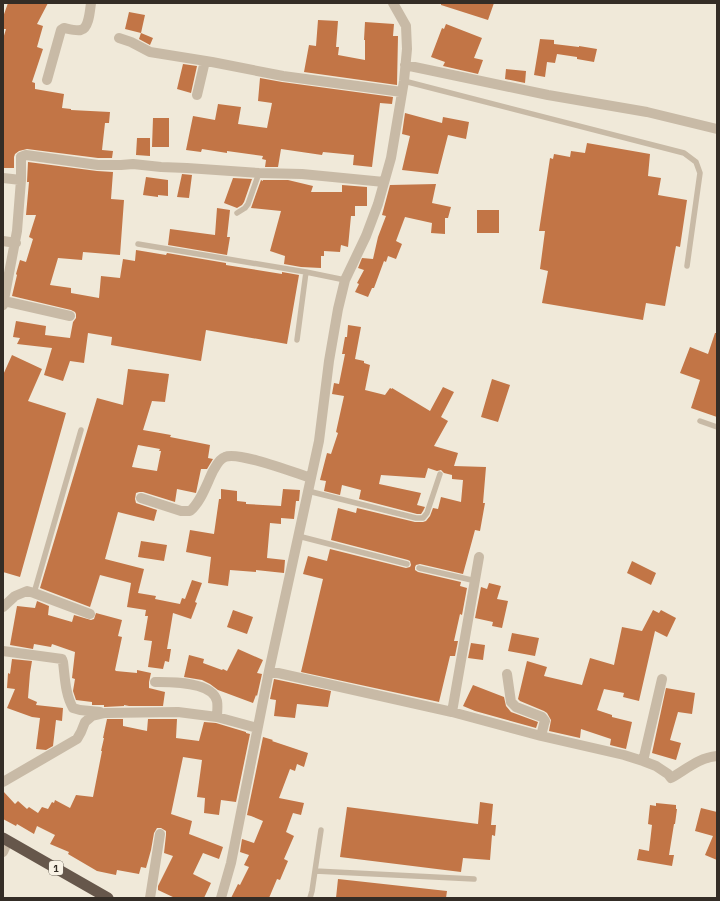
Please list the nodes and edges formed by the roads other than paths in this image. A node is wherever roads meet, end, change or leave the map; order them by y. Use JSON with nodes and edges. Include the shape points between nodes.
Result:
{"nodes":[{"id":1,"x":91,"y":3,"type":"edge"},
{"id":2,"x":393,"y":3,"type":"edge"},
{"id":3,"x":119,"y":38,"type":"dead end"},
{"id":4,"x":205,"y":60,"type":"junction"},
{"id":5,"x":405,"y":64,"type":"junction"},
{"id":6,"x":47,"y":80,"type":"dead end"},
{"id":7,"x":404,"y":81,"type":"junction"},
{"id":8,"x":402,"y":92,"type":"junction"},
{"id":9,"x":196,"y":95,"type":"dead end"},
{"id":10,"x":717,"y":129,"type":"edge"},
{"id":11,"x":259,"y":173,"type":"junction"},
{"id":12,"x":3,"y":178,"type":"edge"},
{"id":13,"x":21,"y":180,"type":"junction"},
{"id":14,"x":384,"y":182,"type":"junction"},
{"id":15,"x":238,"y":213,"type":"dead end"},
{"id":16,"x":3,"y":241,"type":"edge"},
{"id":17,"x":16,"y":243,"type":"junction"},
{"id":18,"x":138,"y":244,"type":"dead end"},
{"id":19,"x":687,"y":266,"type":"dead end"},
{"id":20,"x":306,"y":272,"type":"junction"},
{"id":21,"x":345,"y":280,"type":"junction"},
{"id":22,"x":4,"y":303,"type":"edge"},
{"id":23,"x":70,"y":316,"type":"dead end"},
{"id":24,"x":297,"y":340,"type":"dead end"},
{"id":25,"x":700,"y":421,"type":"dead end"},
{"id":26,"x":717,"y":427,"type":"edge"},
{"id":27,"x":81,"y":430,"type":"dead end"},
{"id":28,"x":440,"y":474,"type":"dead end"},
{"id":29,"x":312,"y":478,"type":"junction"},
{"id":30,"x":308,"y":491,"type":"junction"},
{"id":31,"x":141,"y":498,"type":"dead end"},
{"id":32,"x":298,"y":536,"type":"junction"},
{"id":33,"x":479,"y":557,"type":"dead end"},
{"id":34,"x":407,"y":564,"type":"dead end"},
{"id":35,"x":419,"y":568,"type":"dead end"},
{"id":36,"x":476,"y":581,"type":"junction"},
{"id":37,"x":34,"y":593,"type":"junction"},
{"id":38,"x":3,"y":607,"type":"edge"},
{"id":39,"x":90,"y":614,"type":"dead end"},
{"id":40,"x":3,"y":651,"type":"edge"},
{"id":41,"x":269,"y":671,"type":"junction"},
{"id":42,"x":507,"y":674,"type":"dead end"},
{"id":43,"x":662,"y":679,"type":"dead end"},
{"id":44,"x":155,"y":682,"type":"dead end"},
{"id":45,"x":452,"y":712,"type":"junction"},
{"id":46,"x":105,"y":713,"type":"junction"},
{"id":47,"x":217,"y":717,"type":"junction"},
{"id":48,"x":257,"y":728,"type":"junction"},
{"id":49,"x":541,"y":736,"type":"junction"},
{"id":50,"x":717,"y":756,"type":"edge"},
{"id":51,"x":643,"y":761,"type":"junction"},
{"id":52,"x":3,"y":782,"type":"edge"},
{"id":53,"x":321,"y":830,"type":"dead end"},
{"id":54,"x":160,"y":834,"type":"dead end"},
{"id":55,"x":5,"y":840,"type":"edge"},
{"id":56,"x":3,"y":852,"type":"edge"},
{"id":57,"x":315,"y":870,"type":"junction"},
{"id":58,"x":474,"y":879,"type":"dead end"},
{"id":59,"x":108,"y":898,"type":"edge"},
{"id":60,"x":150,"y":898,"type":"edge"},
{"id":61,"x":221,"y":898,"type":"edge"},
{"id":62,"x":310,"y":898,"type":"edge"}],
"edges":[{"from":1,"to":6,"type":"street","via":[[84,28],[61,30]]},
{"from":2,"to":5,"type":"street","via":[[406,26]]},
{"from":3,"to":4,"type":"street","via":[[150,52]]},
{"from":4,"to":8,"type":"street","via":[[283,76]]},
{"from":4,"to":9,"type":"street"},
{"from":5,"to":7,"type":"street"},
{"from":5,"to":10,"type":"street","via":[[548,95],[647,112]]},
{"from":7,"to":8,"type":"street"},
{"from":7,"to":19,"type":"lane","via":[[684,154],[696,162],[700,173]]},
{"from":8,"to":14,"type":"street","via":[[391,158]]},
{"from":11,"to":13,"type":"street","via":[[133,164],[98,165],[26,155],[21,157]]},
{"from":11,"to":14,"type":"street","via":[[302,174]]},
{"from":11,"to":15,"type":"lane","via":[[248,204]]},
{"from":12,"to":13,"type":"street"},
{"from":13,"to":17,"type":"street"},
{"from":14,"to":21,"type":"street","via":[[366,236]]},
{"from":16,"to":17,"type":"street"},
{"from":17,"to":22,"type":"street"},
{"from":18,"to":20,"type":"lane"},
{"from":20,"to":21,"type":"lane"},
{"from":20,"to":24,"type":"lane"},
{"from":21,"to":29,"type":"street","via":[[329,361]]},
{"from":22,"to":23,"type":"street"},
{"from":25,"to":26,"type":"lane"},
{"from":27,"to":37,"type":"lane"},
{"from":28,"to":30,"type":"lane","via":[[423,518]]},
{"from":29,"to":30,"type":"street"},
{"from":29,"to":31,"type":"street","via":[[248,458],[225,457],[219,462],[197,504],[190,511],[181,511]]},
{"from":30,"to":32,"type":"street"},
{"from":32,"to":34,"type":"lane"},
{"from":32,"to":41,"type":"street"},
{"from":33,"to":36,"type":"street"},
{"from":35,"to":36,"type":"lane"},
{"from":36,"to":45,"type":"street"},
{"from":37,"to":38,"type":"street","via":[[27,591],[15,596]]},
{"from":37,"to":39,"type":"street"},
{"from":40,"to":46,"type":"street","via":[[62,659],[72,708]]},
{"from":41,"to":45,"type":"street"},
{"from":41,"to":48,"type":"street"},
{"from":42,"to":49,"type":"street","via":[[511,702],[516,707],[542,717],[545,721]]},
{"from":43,"to":51,"type":"street"},
{"from":44,"to":47,"type":"street","via":[[177,682],[208,690],[217,701]]},
{"from":45,"to":49,"type":"street"},
{"from":46,"to":47,"type":"street","via":[[178,712]]},
{"from":46,"to":52,"type":"street","via":[[92,716],[85,722],[77,739]]},
{"from":47,"to":48,"type":"street"},
{"from":48,"to":61,"type":"street","via":[[231,863]]},
{"from":49,"to":51,"type":"street","via":[[624,754]]},
{"from":50,"to":51,"type":"street","via":[[697,761],[671,778],[656,766]]},
{"from":53,"to":57,"type":"lane"},
{"from":54,"to":60,"type":"street"},
{"from":55,"to":56,"type":"street"},
{"from":55,"to":59,"type":"highway","number":"1"},
{"from":57,"to":58,"type":"lane"},
{"from":57,"to":62,"type":"lane"}]}
